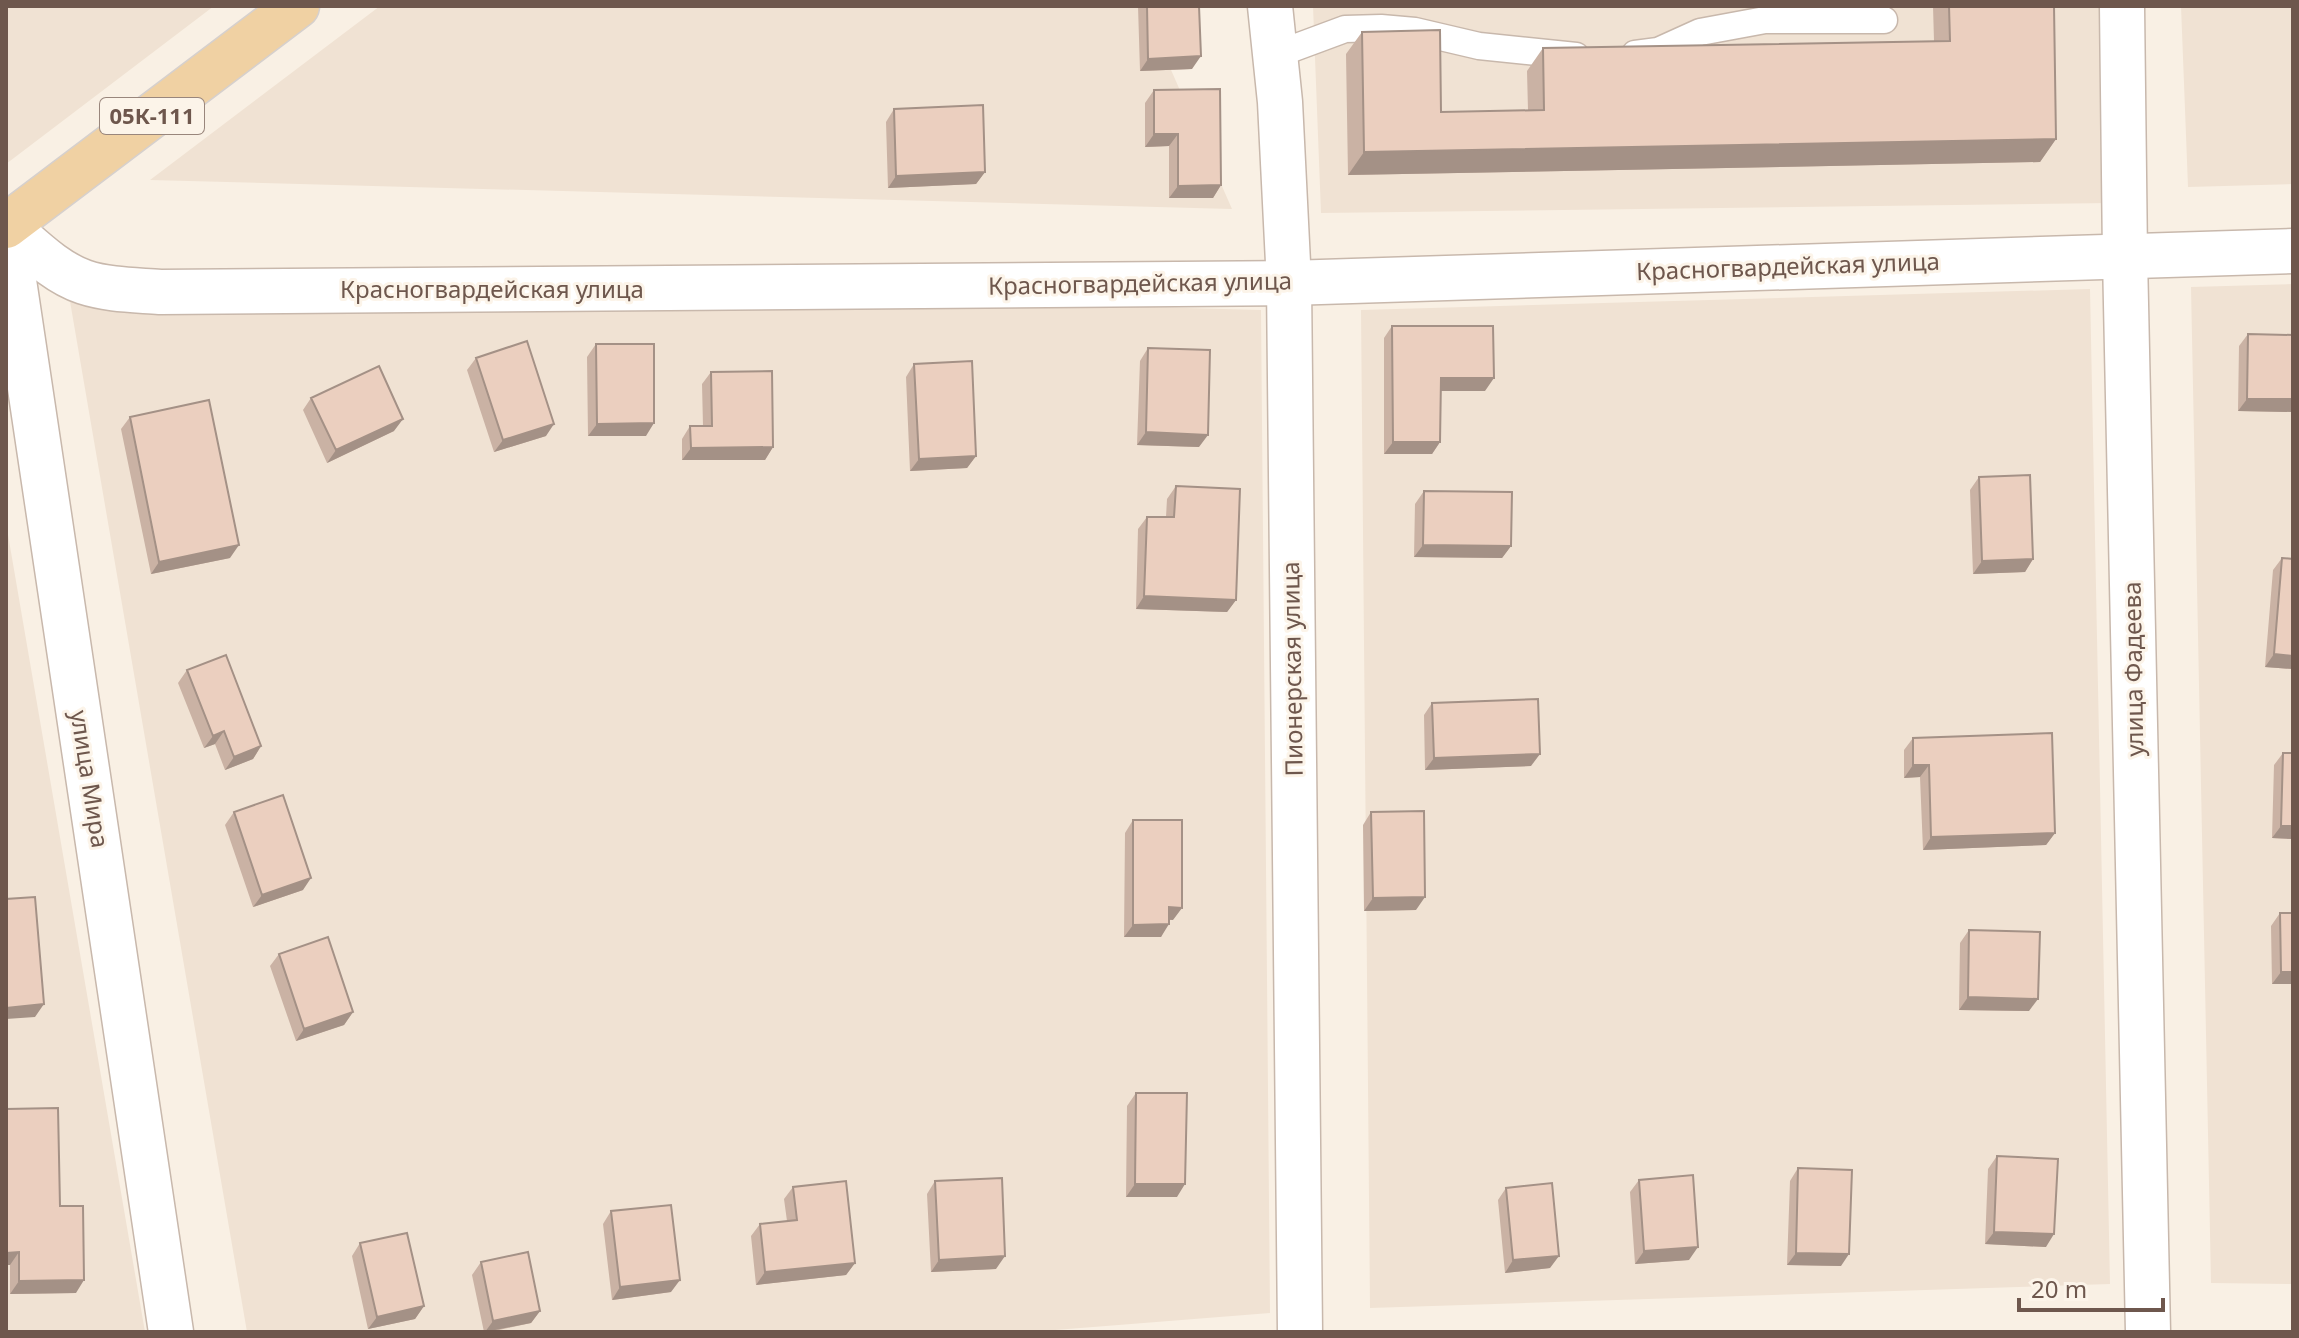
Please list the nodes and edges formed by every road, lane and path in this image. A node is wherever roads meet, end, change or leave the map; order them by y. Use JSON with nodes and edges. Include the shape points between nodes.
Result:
{"nodes":[{"id":1,"x":297,"y":6,"type":"edge"},
{"id":2,"x":1270,"y":6,"type":"edge"},
{"id":3,"x":2122,"y":6,"type":"edge"},
{"id":4,"x":1765,"y":13,"type":"edge"},
{"id":5,"x":1884,"y":20,"type":"dead end"},
{"id":6,"x":1275,"y":55,"type":"junction"},
{"id":7,"x":6,"y":226,"type":"edge"},
{"id":8,"x":2293,"y":251,"type":"edge"},
{"id":9,"x":2125,"y":257,"type":"junction"},
{"id":10,"x":1289,"y":283,"type":"junction"},
{"id":11,"x":171,"y":1332,"type":"edge"},
{"id":12,"x":1300,"y":1332,"type":"edge"},
{"id":13,"x":2148,"y":1332,"type":"edge"}],
"edges":[{"from":1,"to":7,"type":"main road","number":"05К-111"},
{"from":2,"to":6,"type":"street","name":"Пионерская улица"},
{"from":3,"to":9,"type":"street","name":"улица Фадеева"},
{"from":4,"to":5,"type":"lane"},
{"from":4,"to":6,"type":"lane","via":[[1658,51],[1609,56],[1479,46],[1381,28],[1345,29]]},
{"from":6,"to":10,"type":"street","name":"Пионерская улица"},
{"from":7,"to":10,"type":"street","name":"Красногвардейская улица","via":[[55,268],[83,282],[160,292]]},
{"from":7,"to":11,"type":"street","name":"улица Мира"},
{"from":8,"to":9,"type":"street","name":"Красногвардейская улица"},
{"from":9,"to":10,"type":"street","name":"Красногвардейская улица"},
{"from":9,"to":13,"type":"street","name":"улица Фадеева"},
{"from":10,"to":12,"type":"street","name":"Пионерская улица"}]}
